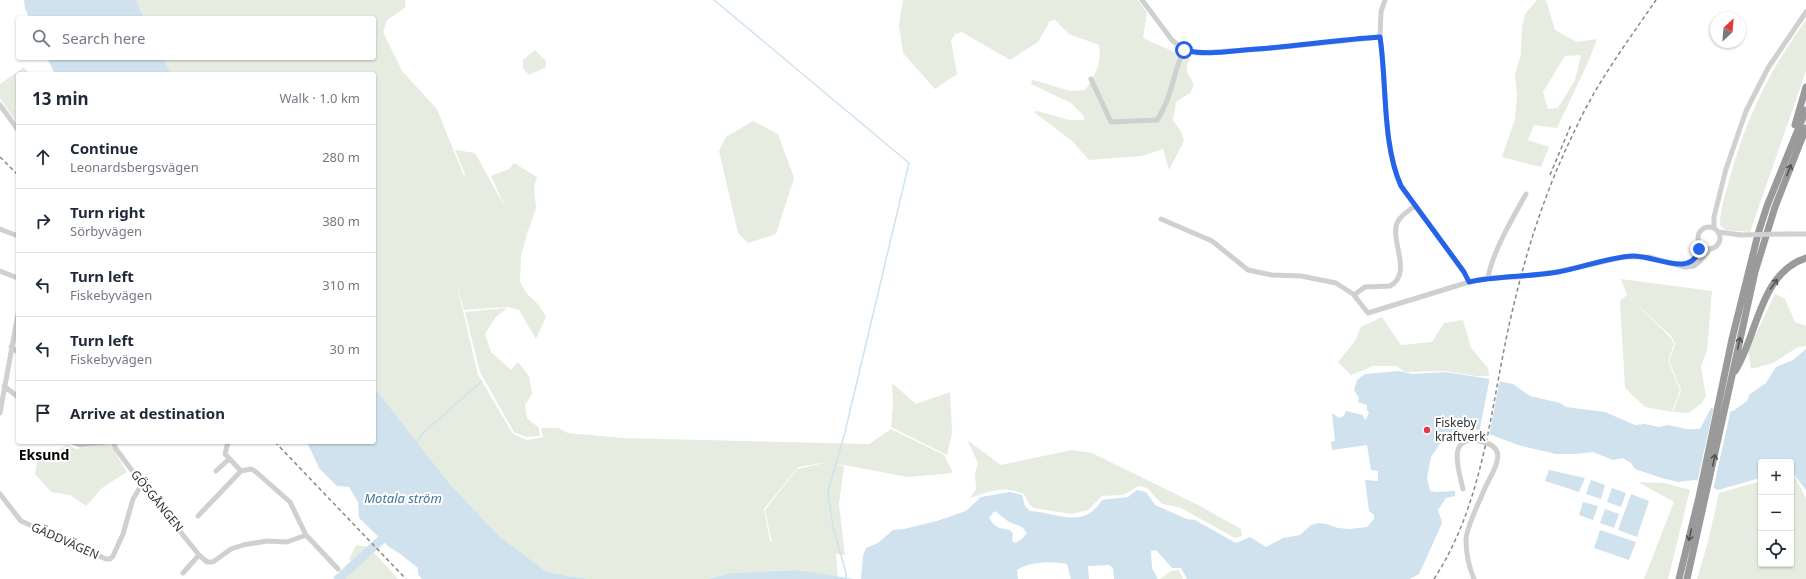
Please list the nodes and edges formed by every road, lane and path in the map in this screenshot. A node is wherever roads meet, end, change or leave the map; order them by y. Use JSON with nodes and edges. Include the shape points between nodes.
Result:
{"nodes":[{"id":1,"x":1142,"y":0,"type":"edge"},
{"id":2,"x":1385,"y":0,"type":"edge"},
{"id":3,"x":1806,"y":12,"type":"edge"},
{"id":4,"x":1806,"y":16,"type":"edge"},
{"id":5,"x":1799,"y":22,"type":"junction"},
{"id":6,"x":1378,"y":37,"type":"junction"},
{"id":7,"x":1184,"y":50,"type":"junction"},
{"id":8,"x":1091,"y":80,"type":"dead end"},
{"id":9,"x":1806,"y":87,"type":"edge"},
{"id":10,"x":0,"y":105,"type":"edge"},
{"id":11,"x":1806,"y":110,"type":"edge"},
{"id":12,"x":16,"y":127,"type":"edge"},
{"id":13,"x":1806,"y":128,"type":"edge"},
{"id":14,"x":1789,"y":148,"type":"junction"},
{"id":15,"x":1526,"y":194,"type":"dead end"},
{"id":16,"x":1415,"y":206,"type":"junction"},
{"id":17,"x":1714,"y":218,"type":"junction"},
{"id":18,"x":1161,"y":219,"type":"dead end"},
{"id":19,"x":1708,"y":226,"type":"junction"},
{"id":20,"x":1714,"y":228,"type":"junction"},
{"id":21,"x":0,"y":229,"type":"edge"},
{"id":22,"x":1719,"y":232,"type":"junction"},
{"id":23,"x":1806,"y":234,"type":"edge"},
{"id":24,"x":16,"y":235,"type":"edge"},
{"id":25,"x":1739,"y":235,"type":"junction"},
{"id":26,"x":1720,"y":242,"type":"junction"},
{"id":27,"x":1700,"y":244,"type":"junction"},
{"id":28,"x":1710,"y":249,"type":"junction"},
{"id":29,"x":1806,"y":258,"type":"edge"},
{"id":30,"x":1678,"y":265,"type":"junction"},
{"id":31,"x":0,"y":271,"type":"edge"},
{"id":32,"x":16,"y":277,"type":"edge"},
{"id":33,"x":1488,"y":278,"type":"junction"},
{"id":34,"x":1469,"y":282,"type":"junction"},
{"id":35,"x":1354,"y":295,"type":"junction"},
{"id":36,"x":16,"y":323,"type":"edge"},
{"id":37,"x":11,"y":347,"type":"junction"},
{"id":38,"x":16,"y":351,"type":"edge"},
{"id":39,"x":1733,"y":374,"type":"junction"},
{"id":40,"x":4,"y":386,"type":"junction"},
{"id":41,"x":1724,"y":394,"type":"junction"},
{"id":42,"x":16,"y":395,"type":"edge"},
{"id":43,"x":0,"y":412,"type":"edge"},
{"id":44,"x":77,"y":444,"type":"edge"},
{"id":45,"x":88,"y":444,"type":"edge"},
{"id":46,"x":114,"y":444,"type":"edge"},
{"id":47,"x":228,"y":444,"type":"edge"},
{"id":48,"x":229,"y":460,"type":"junction"},
{"id":49,"x":216,"y":471,"type":"dead end"},
{"id":50,"x":241,"y":471,"type":"junction"},
{"id":51,"x":142,"y":484,"type":"junction"},
{"id":52,"x":1463,"y":489,"type":"dead end"},
{"id":53,"x":0,"y":494,"type":"edge"},
{"id":54,"x":1702,"y":497,"type":"junction"},
{"id":55,"x":198,"y":516,"type":"dead end"},
{"id":56,"x":306,"y":535,"type":"junction"},
{"id":57,"x":201,"y":557,"type":"junction"},
{"id":58,"x":338,"y":569,"type":"dead end"},
{"id":59,"x":183,"y":573,"type":"dead end"},
{"id":60,"x":1474,"y":579,"type":"edge"},
{"id":61,"x":1679,"y":579,"type":"edge"},
{"id":62,"x":1687,"y":579,"type":"edge"}],
"edges":[{"from":1,"to":7,"type":"street","via":[[1172,40]]},
{"from":2,"to":6,"type":"street"},
{"from":3,"to":5,"type":"street"},
{"from":4,"to":5,"type":"street"},
{"from":5,"to":17,"type":"street","via":[[1768,68],[1746,110],[1732,150]]},
{"from":6,"to":7,"type":"street","via":[[1209,53]]},
{"from":6,"to":16,"type":"street","via":[[1392,164],[1401,186]]},
{"from":7,"to":8,"type":"street","via":[[1177,63],[1171,93],[1158,123],[1111,122]]},
{"from":9,"to":14,"type":"highway"},
{"from":10,"to":12,"type":"street"},
{"from":11,"to":14,"type":"highway"},
{"from":39,"to":13,"type":"highway","one_way":true,"via":[[1755,272],[1784,182]]},
{"from":14,"to":41,"type":"highway","via":[[1758,234],[1748,271]]},
{"from":15,"to":33,"type":"street","via":[[1506,232]]},
{"from":16,"to":34,"type":"street"},
{"from":16,"to":35,"type":"street","via":[[1402,216],[1396,226],[1400,269],[1395,284],[1365,287]]},
{"from":17,"to":19,"type":"street"},
{"from":17,"to":20,"type":"street"},
{"from":18,"to":35,"type":"street","via":[[1212,241],[1248,270],[1336,283]]},
{"from":19,"to":20,"type":"street"},
{"from":19,"to":27,"type":"street","via":[[1698,233]]},
{"from":20,"to":22,"type":"street"},
{"from":21,"to":24,"type":"street"},
{"from":22,"to":25,"type":"street"},
{"from":22,"to":26,"type":"street"},
{"from":23,"to":25,"type":"street","bridge":true},
{"from":25,"to":26,"type":"street"},
{"from":26,"to":28,"type":"street"},
{"from":27,"to":28,"type":"street"},
{"from":27,"to":30,"type":"street","via":[[1693,261],[1686,265]]},
{"from":28,"to":30,"type":"street","via":[[1694,266]]},
{"from":39,"to":29,"type":"highway","one_way":true,"via":[[1770,291],[1791,265]]},
{"from":30,"to":33,"type":"street","via":[[1649,257],[1632,256],[1556,272]]},
{"from":31,"to":32,"type":"street"},
{"from":33,"to":34,"type":"street"},
{"from":34,"to":35,"type":"street","via":[[1368,314]]},
{"from":36,"to":37,"type":"street"},
{"from":37,"to":38,"type":"street"},
{"from":37,"to":40,"type":"street"},
{"from":39,"to":41,"type":"highway"},
{"from":40,"to":42,"type":"street"},
{"from":40,"to":43,"type":"street"},
{"from":41,"to":54,"type":"highway"},
{"from":44,"to":45,"type":"street"},
{"from":46,"to":51,"type":"street","name":"GÖSGÅNGEN"},
{"from":47,"to":48,"type":"street","via":[[225,454]]},
{"from":48,"to":49,"type":"street"},
{"from":48,"to":50,"type":"street"},
{"from":50,"to":55,"type":"street"},
{"from":50,"to":56,"type":"street","via":[[255,471],[290,502]]},
{"from":51,"to":53,"type":"street","name":"GÄDDVÄGEN","via":[[123,534],[110,558],[99,556],[21,521]]},
{"from":51,"to":57,"type":"street","name":"GÖSGÅNGEN"},
{"from":52,"to":60,"type":"street","via":[[1457,461],[1460,445],[1465,440],[1490,443],[1498,455],[1497,465],[1466,540],[1469,568]]},
{"from":54,"to":61,"type":"highway","one_way":true},
{"from":54,"to":62,"type":"highway"},
{"from":56,"to":57,"type":"street","via":[[287,542],[267,541],[243,545],[231,549],[210,563]]},
{"from":56,"to":58,"type":"street"},
{"from":57,"to":59,"type":"street"}]}
